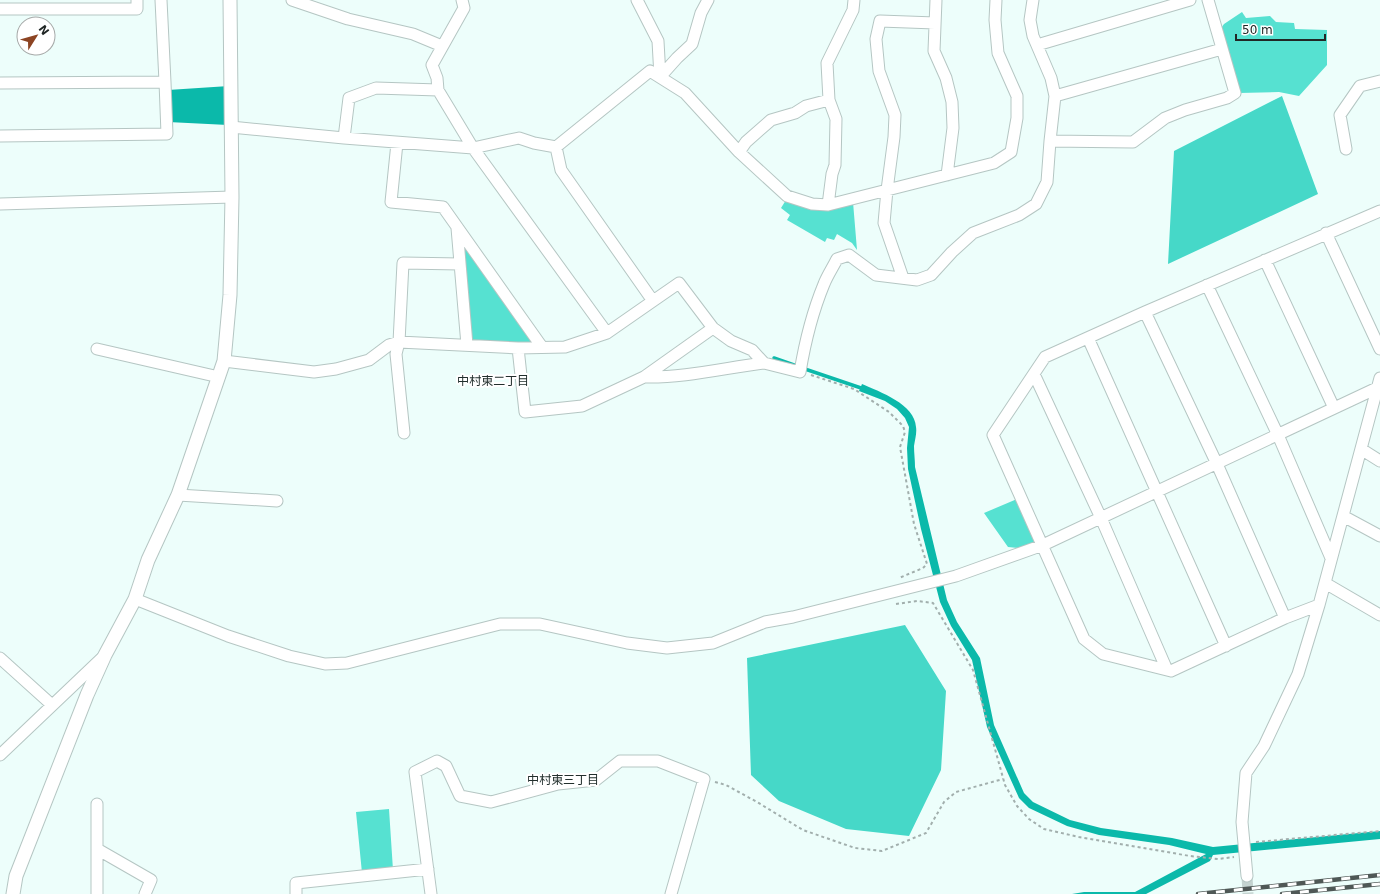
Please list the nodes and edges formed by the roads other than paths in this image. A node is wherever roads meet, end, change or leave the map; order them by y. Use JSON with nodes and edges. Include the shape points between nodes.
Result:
{"nodes":[{"id":1,"x":137,"y":0,"type":"edge"},
{"id":2,"x":161,"y":0,"type":"edge"},
{"id":3,"x":230,"y":0,"type":"edge"},
{"id":4,"x":292,"y":0,"type":"edge"},
{"id":5,"x":462,"y":0,"type":"edge"},
{"id":6,"x":637,"y":0,"type":"edge"},
{"id":7,"x":708,"y":0,"type":"edge"},
{"id":8,"x":854,"y":0,"type":"edge"},
{"id":9,"x":936,"y":0,"type":"edge"},
{"id":10,"x":996,"y":0,"type":"edge"},
{"id":11,"x":1033,"y":0,"type":"edge"},
{"id":12,"x":1190,"y":0,"type":"edge"},
{"id":13,"x":1208,"y":0,"type":"edge"},
{"id":14,"x":0,"y":9,"type":"edge"},
{"id":15,"x":935,"y":23,"type":"junction"},
{"id":16,"x":1037,"y":45,"type":"junction"},
{"id":17,"x":442,"y":46,"type":"junction"},
{"id":18,"x":1222,"y":49,"type":"junction"},
{"id":19,"x":660,"y":77,"type":"junction"},
{"id":20,"x":1380,"y":81,"type":"edge"},
{"id":21,"x":165,"y":82,"type":"junction"},
{"id":22,"x":0,"y":83,"type":"edge"},
{"id":23,"x":438,"y":90,"type":"junction"},
{"id":24,"x":1054,"y":96,"type":"junction"},
{"id":25,"x":829,"y":100,"type":"junction"},
{"id":26,"x":231,"y":127,"type":"junction"},
{"id":27,"x":0,"y":136,"type":"edge"},
{"id":28,"x":344,"y":138,"type":"junction"},
{"id":29,"x":1050,"y":141,"type":"junction"},
{"id":30,"x":397,"y":143,"type":"junction"},
{"id":31,"x":556,"y":147,"type":"junction"},
{"id":32,"x":473,"y":148,"type":"junction"},
{"id":33,"x":1346,"y":149,"type":"dead end"},
{"id":34,"x":739,"y":152,"type":"junction"},
{"id":35,"x":947,"y":175,"type":"junction"},
{"id":36,"x":887,"y":190,"type":"junction"},
{"id":37,"x":232,"y":197,"type":"junction"},
{"id":38,"x":0,"y":204,"type":"edge"},
{"id":39,"x":828,"y":205,"type":"junction"},
{"id":40,"x":1380,"y":211,"type":"edge"},
{"id":41,"x":457,"y":227,"type":"junction"},
{"id":42,"x":1326,"y":233,"type":"junction"},
{"id":43,"x":1265,"y":260,"type":"junction"},
{"id":44,"x":460,"y":264,"type":"junction"},
{"id":45,"x":903,"y":278,"type":"junction"},
{"id":46,"x":1207,"y":285,"type":"junction"},
{"id":47,"x":653,"y":301,"type":"junction"},
{"id":48,"x":1145,"y":312,"type":"junction"},
{"id":49,"x":713,"y":328,"type":"junction"},
{"id":50,"x":607,"y":333,"type":"junction"},
{"id":51,"x":1088,"y":338,"type":"junction"},
{"id":52,"x":399,"y":342,"type":"junction"},
{"id":53,"x":467,"y":345,"type":"junction"},
{"id":54,"x":542,"y":347,"type":"junction"},
{"id":55,"x":518,"y":348,"type":"junction"},
{"id":56,"x":1380,"y":348,"type":"edge"},
{"id":57,"x":97,"y":349,"type":"dead end"},
{"id":58,"x":224,"y":361,"type":"junction"},
{"id":59,"x":764,"y":362,"type":"junction"},
{"id":60,"x":1034,"y":374,"type":"junction"},
{"id":61,"x":219,"y":377,"type":"junction"},
{"id":62,"x":644,"y":377,"type":"junction"},
{"id":63,"x":1379,"y":385,"type":"edge"},
{"id":64,"x":1334,"y":408,"type":"junction"},
{"id":65,"x":404,"y":433,"type":"dead end"},
{"id":66,"x":1278,"y":435,"type":"junction"},
{"id":67,"x":1361,"y":449,"type":"junction"},
{"id":68,"x":1380,"y":461,"type":"edge"},
{"id":69,"x":1217,"y":464,"type":"junction"},
{"id":70,"x":1157,"y":491,"type":"junction"},
{"id":71,"x":178,"y":495,"type":"junction"},
{"id":72,"x":277,"y":501,"type":"dead end"},
{"id":73,"x":1343,"y":516,"type":"junction"},
{"id":74,"x":1101,"y":518,"type":"junction"},
{"id":75,"x":1380,"y":536,"type":"edge"},
{"id":76,"x":1043,"y":545,"type":"junction"},
{"id":77,"x":1331,"y":558,"type":"junction"},
{"id":78,"x":1325,"y":583,"type":"junction"},
{"id":79,"x":135,"y":599,"type":"junction"},
{"id":80,"x":1319,"y":605,"type":"junction"},
{"id":81,"x":1380,"y":615,"type":"edge"},
{"id":82,"x":1285,"y":618,"type":"junction"},
{"id":83,"x":1226,"y":646,"type":"junction"},
{"id":84,"x":106,"y":655,"type":"junction"},
{"id":85,"x":0,"y":658,"type":"edge"},
{"id":86,"x":1167,"y":670,"type":"junction"},
{"id":87,"x":52,"y":705,"type":"junction"},
{"id":88,"x":0,"y":755,"type":"edge"},
{"id":89,"x":97,"y":804,"type":"dead end"},
{"id":90,"x":97,"y":849,"type":"junction"},
{"id":91,"x":428,"y":869,"type":"junction"},
{"id":92,"x":1247,"y":876,"type":"tunnel mouth"},
{"id":93,"x":13,"y":894,"type":"edge"},
{"id":94,"x":97,"y":894,"type":"edge"},
{"id":95,"x":145,"y":894,"type":"edge"},
{"id":96,"x":296,"y":894,"type":"edge"},
{"id":97,"x":431,"y":894,"type":"edge"},
{"id":98,"x":671,"y":894,"type":"edge"}],
"edges":[{"from":1,"to":14,"type":"street","via":[[137,8]]},
{"from":2,"to":21,"type":"street"},
{"from":3,"to":26,"type":"street"},
{"from":4,"to":17,"type":"street","via":[[348,19],[413,34]]},
{"from":5,"to":17,"type":"street","via":[[464,8]]},
{"from":6,"to":19,"type":"street","via":[[658,41]]},
{"from":7,"to":19,"type":"street","via":[[701,13],[692,44]]},
{"from":8,"to":25,"type":"street","via":[[853,10],[827,63]]},
{"from":9,"to":15,"type":"street"},
{"from":10,"to":35,"type":"street","via":[[998,53],[1017,96],[1017,118],[1011,152],[994,163]]},
{"from":11,"to":16,"type":"street","via":[[1030,20]]},
{"from":12,"to":16,"type":"street"},
{"from":13,"to":18,"type":"street"},
{"from":15,"to":35,"type":"street","via":[[934,51],[946,78],[952,102],[953,128]]},
{"from":15,"to":36,"type":"street","via":[[880,21],[876,39],[880,72],[896,115]]},
{"from":16,"to":24,"type":"street","via":[[1052,78]]},
{"from":17,"to":23,"type":"street","via":[[432,65]]},
{"from":18,"to":24,"type":"street"},
{"from":18,"to":29,"type":"street","via":[[1235,93],[1227,98],[1165,118],[1133,142]]},
{"from":19,"to":31,"type":"street","via":[[650,71]]},
{"from":19,"to":34,"type":"street","via":[[685,93]]},
{"from":20,"to":33,"type":"street","via":[[1360,86],[1340,115]]},
{"from":21,"to":22,"type":"street"},
{"from":21,"to":27,"type":"street","via":[[167,134]]},
{"from":23,"to":28,"type":"street","via":[[376,88],[349,98]]},
{"from":23,"to":32,"type":"street"},
{"from":24,"to":29,"type":"street"},
{"from":25,"to":34,"type":"street","via":[[771,120],[746,142]]},
{"from":25,"to":39,"type":"street","via":[[836,119],[835,165]]},
{"from":26,"to":28,"type":"street"},
{"from":26,"to":37,"type":"street"},
{"from":28,"to":30,"type":"street"},
{"from":29,"to":45,"type":"street","via":[[1047,182],[1036,204],[1019,215],[973,233],[931,275],[917,280]]},
{"from":30,"to":32,"type":"street"},
{"from":30,"to":41,"type":"street","via":[[391,202],[443,207]]},
{"from":31,"to":32,"type":"street","via":[[519,138]]},
{"from":31,"to":47,"type":"street","via":[[561,170]]},
{"from":32,"to":50,"type":"street"},
{"from":34,"to":39,"type":"street","via":[[787,196],[812,204]]},
{"from":35,"to":36,"type":"street"},
{"from":36,"to":39,"type":"street"},
{"from":36,"to":45,"type":"street","via":[[884,223]]},
{"from":37,"to":38,"type":"street"},
{"from":37,"to":58,"type":"street","via":[[230,295]]},
{"from":40,"to":42,"type":"street"},
{"from":41,"to":44,"type":"street"},
{"from":41,"to":54,"type":"street"},
{"from":42,"to":43,"type":"street"},
{"from":42,"to":56,"type":"street"},
{"from":43,"to":46,"type":"street"},
{"from":43,"to":64,"type":"street"},
{"from":44,"to":52,"type":"street","via":[[404,263]]},
{"from":44,"to":53,"type":"street"},
{"from":45,"to":59,"type":"street","via":[[876,275],[849,255],[837,259],[817,301],[806,336],[800,372]]},
{"from":46,"to":48,"type":"street"},
{"from":46,"to":66,"type":"street"},
{"from":47,"to":49,"type":"street","via":[[679,283]]},
{"from":47,"to":50,"type":"street"},
{"from":48,"to":51,"type":"street"},
{"from":48,"to":69,"type":"street"},
{"from":49,"to":59,"type":"street","via":[[731,341],[752,350]]},
{"from":49,"to":62,"type":"street"},
{"from":50,"to":54,"type":"street","via":[[565,347]]},
{"from":51,"to":60,"type":"street","via":[[1045,357]]},
{"from":51,"to":70,"type":"street"},
{"from":52,"to":53,"type":"street"},
{"from":52,"to":58,"type":"street","via":[[389,345],[369,360],[314,372]]},
{"from":52,"to":65,"type":"street","via":[[396,354]]},
{"from":53,"to":55,"type":"street"},
{"from":54,"to":55,"type":"street"},
{"from":55,"to":62,"type":"street","via":[[525,412],[582,406]]},
{"from":57,"to":61,"type":"street"},
{"from":58,"to":61,"type":"street"},
{"from":59,"to":62,"type":"street","via":[[704,373],[664,378]]},
{"from":60,"to":74,"type":"street"},
{"from":60,"to":76,"type":"street","via":[[993,435]]},
{"from":61,"to":71,"type":"street"},
{"from":63,"to":64,"type":"street"},
{"from":63,"to":67,"type":"street"},
{"from":64,"to":66,"type":"street"},
{"from":66,"to":69,"type":"street"},
{"from":66,"to":77,"type":"street"},
{"from":67,"to":68,"type":"street"},
{"from":67,"to":73,"type":"street"},
{"from":69,"to":70,"type":"street"},
{"from":69,"to":82,"type":"street"},
{"from":70,"to":74,"type":"street"},
{"from":70,"to":83,"type":"street"},
{"from":71,"to":72,"type":"street"},
{"from":71,"to":79,"type":"street","via":[[148,560]]},
{"from":73,"to":75,"type":"street"},
{"from":73,"to":77,"type":"street"},
{"from":74,"to":76,"type":"street"},
{"from":74,"to":86,"type":"street"},
{"from":76,"to":79,"type":"street","via":[[956,576],[765,622],[713,643],[667,648],[627,643],[540,624],[500,624],[347,663],[325,664],[289,656],[228,636]]},
{"from":76,"to":86,"type":"street","via":[[1084,639],[1103,654]]},
{"from":77,"to":78,"type":"street"},
{"from":78,"to":80,"type":"street"},
{"from":78,"to":81,"type":"street"},
{"from":79,"to":84,"type":"street"},
{"from":80,"to":82,"type":"street"},
{"from":80,"to":92,"type":"street","via":[[1298,674],[1264,746],[1246,773],[1242,822]]},
{"from":82,"to":83,"type":"street"},
{"from":83,"to":86,"type":"street","via":[[1172,671]]},
{"from":84,"to":87,"type":"street"},
{"from":84,"to":93,"type":"street","via":[[87,695],[16,876]]},
{"from":85,"to":87,"type":"street"},
{"from":87,"to":88,"type":"street"},
{"from":89,"to":90,"type":"street"},
{"from":90,"to":94,"type":"street"},
{"from":90,"to":95,"type":"street","via":[[151,880]]},
{"from":91,"to":96,"type":"street","via":[[296,883]]},
{"from":91,"to":97,"type":"street"},
{"from":91,"to":98,"type":"street","via":[[415,772],[437,760],[446,766],[460,796],[491,802],[558,784],[596,780],[620,761],[658,761],[704,780]]}]}
